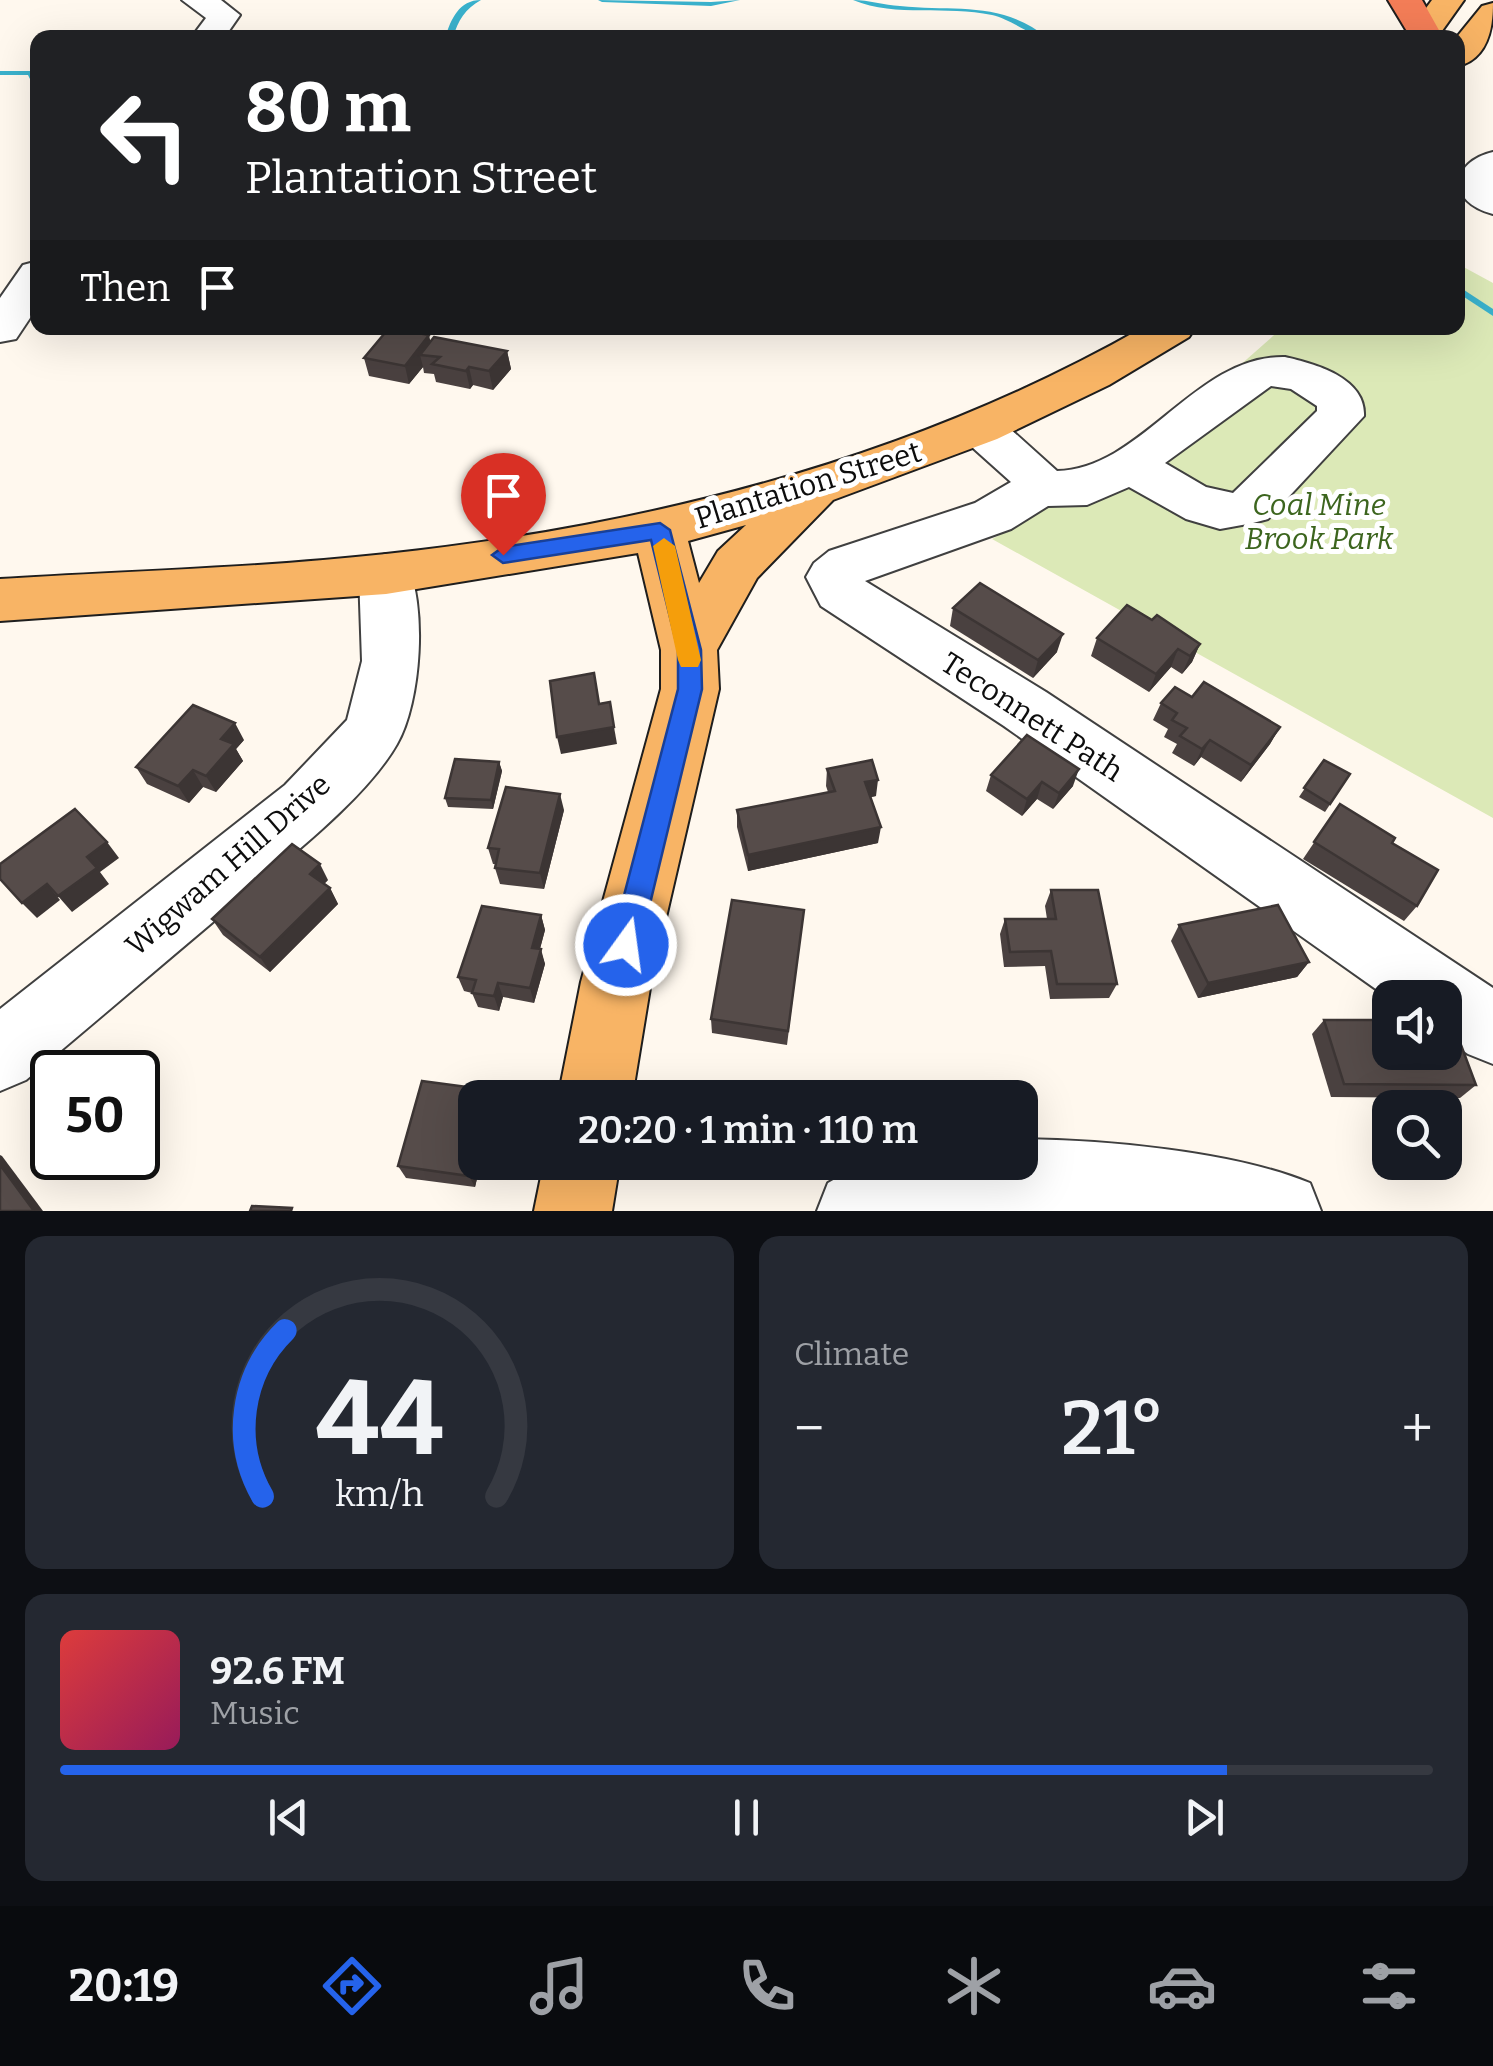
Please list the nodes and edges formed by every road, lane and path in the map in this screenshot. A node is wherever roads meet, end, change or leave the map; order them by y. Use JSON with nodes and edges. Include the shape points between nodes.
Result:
{"nodes":[{"id":1,"x":198,"y":0,"type":"edge"},
{"id":2,"x":1404,"y":0,"type":"edge"},
{"id":3,"x":1448,"y":0,"type":"edge"},
{"id":4,"x":1493,"y":13,"type":"edge"},
{"id":5,"x":213,"y":30,"type":"edge"},
{"id":6,"x":1419,"y":30,"type":"edge"},
{"id":7,"x":1426,"y":30,"type":"edge"},
{"id":8,"x":1465,"y":47,"type":"edge"},
{"id":9,"x":1493,"y":163,"type":"edge"},
{"id":10,"x":1493,"y":202,"type":"edge"},
{"id":11,"x":30,"y":286,"type":"edge"},
{"id":12,"x":0,"y":329,"type":"edge"},
{"id":13,"x":1161,"y":335,"type":"edge"},
{"id":14,"x":980,"y":428,"type":"junction"},
{"id":15,"x":1130,"y":464,"type":"dead end"},
{"id":16,"x":817,"y":487,"type":"junction"},
{"id":17,"x":1038,"y":489,"type":"junction"},
{"id":18,"x":660,"y":530,"type":"junction"},
{"id":19,"x":386,"y":574,"type":"junction"},
{"id":20,"x":0,"y":600,"type":"edge"},
{"id":21,"x":690,"y":650,"type":"junction"},
{"id":22,"x":1493,"y":1029,"type":"edge"},
{"id":23,"x":0,"y":1056,"type":"edge"},
{"id":24,"x":598,"y":1080,"type":"edge"},
{"id":25,"x":579,"y":1180,"type":"edge"},
{"id":26,"x":574,"y":1211,"type":"edge"},
{"id":27,"x":856,"y":1211,"type":"edge"},
{"id":28,"x":1282,"y":1211,"type":"edge"}],
"edges":[{"from":1,"to":5,"type":"street","via":[[224,15]]},
{"from":2,"to":6,"type":"highway"},
{"from":3,"to":7,"type":"main road"},
{"from":4,"to":8,"type":"main road"},
{"from":9,"to":10,"type":"street","via":[[1475,184]]},
{"from":11,"to":12,"type":"street"},
{"from":13,"to":14,"type":"main road","name":"Plantation Street"},
{"from":14,"to":16,"type":"main road","name":"Plantation Street"},
{"from":14,"to":17,"type":"street","via":[[1036,477]]},
{"from":15,"to":17,"type":"street","via":[[1087,488]]},
{"from":16,"to":18,"type":"main road","name":"Plantation Street"},
{"from":16,"to":21,"type":"main road","via":[[737,565]]},
{"from":17,"to":22,"type":"street","name":"Teconnett Path","via":[[993,516],[848,565],[834,576],[840,592]]},
{"from":18,"to":19,"type":"main road","name":"Plantation Street"},
{"from":18,"to":21,"type":"main road"},
{"from":19,"to":20,"type":"main road","name":"Plantation Street"},
{"from":19,"to":23,"type":"street","name":"Wigwam Hill Drive","via":[[391,661],[374,731],[307,804]]},
{"from":21,"to":24,"type":"main road","via":[[690,689],[616,982]]},
{"from":25,"to":26,"type":"main road"},
{"from":27,"to":28,"type":"street","via":[[894,1189],[952,1178],[1110,1186]]}]}
